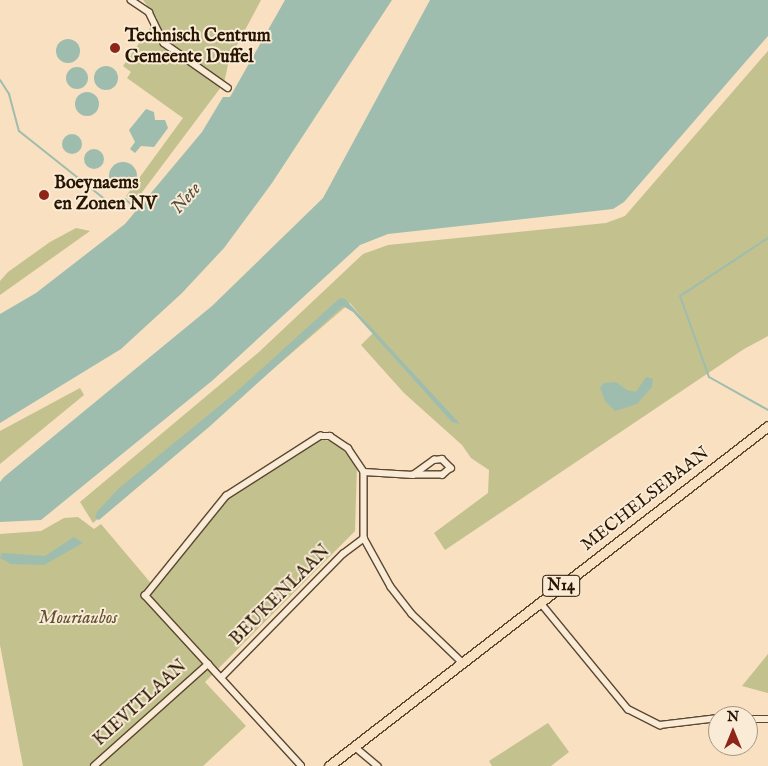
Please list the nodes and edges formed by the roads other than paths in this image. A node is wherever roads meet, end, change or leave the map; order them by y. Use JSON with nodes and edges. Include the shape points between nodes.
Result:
{"nodes":[{"id":1,"x":131,"y":0,"type":"edge"},
{"id":2,"x":228,"y":88,"type":"dead end"},
{"id":3,"x":768,"y":426,"type":"edge"},
{"id":4,"x":364,"y":472,"type":"junction"},
{"id":5,"x":413,"y":475,"type":"junction"},
{"id":6,"x":363,"y":526,"type":"junction"},
{"id":7,"x":364,"y":538,"type":"junction"},
{"id":8,"x":355,"y":542,"type":"junction"},
{"id":9,"x":540,"y":602,"type":"junction"},
{"id":10,"x":463,"y":663,"type":"junction"},
{"id":11,"x":208,"y":664,"type":"junction"},
{"id":12,"x":221,"y":678,"type":"junction"},
{"id":13,"x":708,"y":719,"type":"edge"},
{"id":14,"x":354,"y":746,"type":"junction"},
{"id":15,"x":94,"y":766,"type":"edge"},
{"id":16,"x":301,"y":766,"type":"edge"},
{"id":17,"x":329,"y":766,"type":"edge"},
{"id":18,"x":378,"y":766,"type":"edge"}],
"edges":[{"from":1,"to":2,"type":"street","via":[[149,12],[164,43]]},
{"from":3,"to":9,"type":"main road","name":"MECHELSEBAAN","number":"N14"},
{"from":4,"to":5,"type":"street"},
{"from":4,"to":6,"type":"street"},
{"from":4,"to":11,"type":"street","via":[[348,448],[330,436],[320,436],[226,496],[145,596]]},
{"from":5,"to":5,"type":"street","via":[[443,475],[451,468],[442,458]]},
{"from":6,"to":7,"type":"street"},
{"from":6,"to":8,"type":"street"},
{"from":7,"to":8,"type":"street","name":"BEUKENLAAN"},
{"from":7,"to":10,"type":"street","via":[[391,587],[412,614]]},
{"from":8,"to":12,"type":"street","name":"BEUKENLAAN"},
{"from":9,"to":10,"type":"main road","name":"MECHELSEBAAN","number":"N14"},
{"from":9,"to":13,"type":"street","via":[[615,697],[642,718],[660,725]]},
{"from":10,"to":14,"type":"main road","name":"MECHELSEBAAN","number":"N14"},
{"from":11,"to":12,"type":"street"},
{"from":11,"to":15,"type":"street","name":"KIEVITLAAN"},
{"from":12,"to":16,"type":"street"},
{"from":14,"to":17,"type":"main road","number":"N14"},
{"from":14,"to":18,"type":"street"}]}
